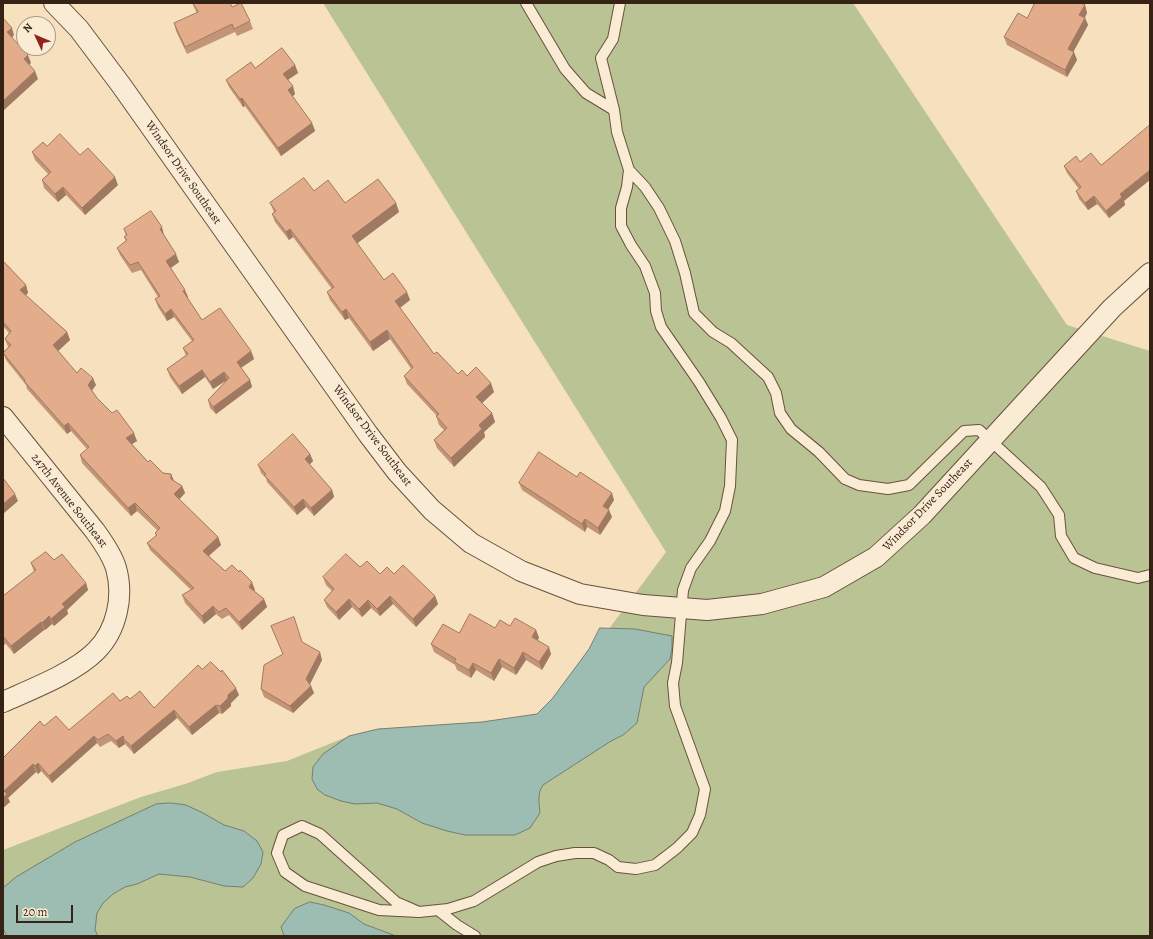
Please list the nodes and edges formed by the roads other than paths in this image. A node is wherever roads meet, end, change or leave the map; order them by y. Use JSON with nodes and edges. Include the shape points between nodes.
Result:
{"nodes":[{"id":1,"x":54,"y":3,"type":"edge"},
{"id":2,"x":526,"y":3,"type":"edge"},
{"id":3,"x":620,"y":3,"type":"edge"},
{"id":4,"x":614,"y":110,"type":"junction"},
{"id":5,"x":629,"y":170,"type":"junction"},
{"id":6,"x":1150,"y":273,"type":"edge"},
{"id":7,"x":3,"y":417,"type":"edge"},
{"id":8,"x":990,"y":440,"type":"junction"},
{"id":9,"x":1150,"y":575,"type":"edge"},
{"id":10,"x":682,"y":608,"type":"junction"},
{"id":11,"x":3,"y":702,"type":"edge"},
{"id":12,"x":438,"y":910,"type":"junction"},
{"id":13,"x":419,"y":912,"type":"junction"},
{"id":14,"x":475,"y":936,"type":"edge"}],
"edges":[{"from":1,"to":10,"type":"street","name":"Windsor Drive Southeast","via":[[79,29],[120,85],[368,434],[397,472],[432,510],[471,543],[521,571],[580,594],[643,605]]},
{"from":2,"to":4,"type":"lane","via":[[565,69],[586,93]]},
{"from":3,"to":4,"type":"lane","via":[[613,38],[601,58]]},
{"from":4,"to":5,"type":"lane","via":[[617,132]]},
{"from":5,"to":8,"type":"lane","via":[[645,187],[659,208],[675,241],[694,313],[768,377],[776,393],[780,412],[791,429],[819,452],[845,479],[859,485],[888,489],[909,485],[964,431],[979,430]]},
{"from":5,"to":10,"type":"lane","via":[[621,208],[621,226],[645,266],[655,293],[656,311],[661,327],[699,382],[732,440],[730,486],[725,511],[710,541],[691,568],[683,590]]},
{"from":6,"to":8,"type":"street","name":"Windsor Drive Southeast","via":[[1112,308]]},
{"from":7,"to":11,"type":"street","name":"247th Avenue Southeast","via":[[95,531],[116,568],[119,588],[116,617],[97,650],[54,679]]},
{"from":8,"to":9,"type":"lane","via":[[1041,487],[1059,515],[1061,536],[1074,558],[1095,568],[1138,578]]},
{"from":8,"to":10,"type":"street","name":"Windsor Drive Southeast","via":[[922,515],[876,557],[824,587],[762,604],[707,610]]},
{"from":10,"to":12,"type":"lane","via":[[673,683],[675,706],[705,789],[700,815],[692,833],[655,865],[636,869],[618,867],[594,853],[556,856],[538,862],[474,901],[448,910]]},
{"from":12,"to":13,"type":"lane"},
{"from":12,"to":14,"type":"lane","via":[[457,926]]},
{"from":13,"to":13,"type":"lane","via":[[379,910],[305,886],[285,872],[277,853],[283,835],[302,826],[320,834],[396,902]]}]}
